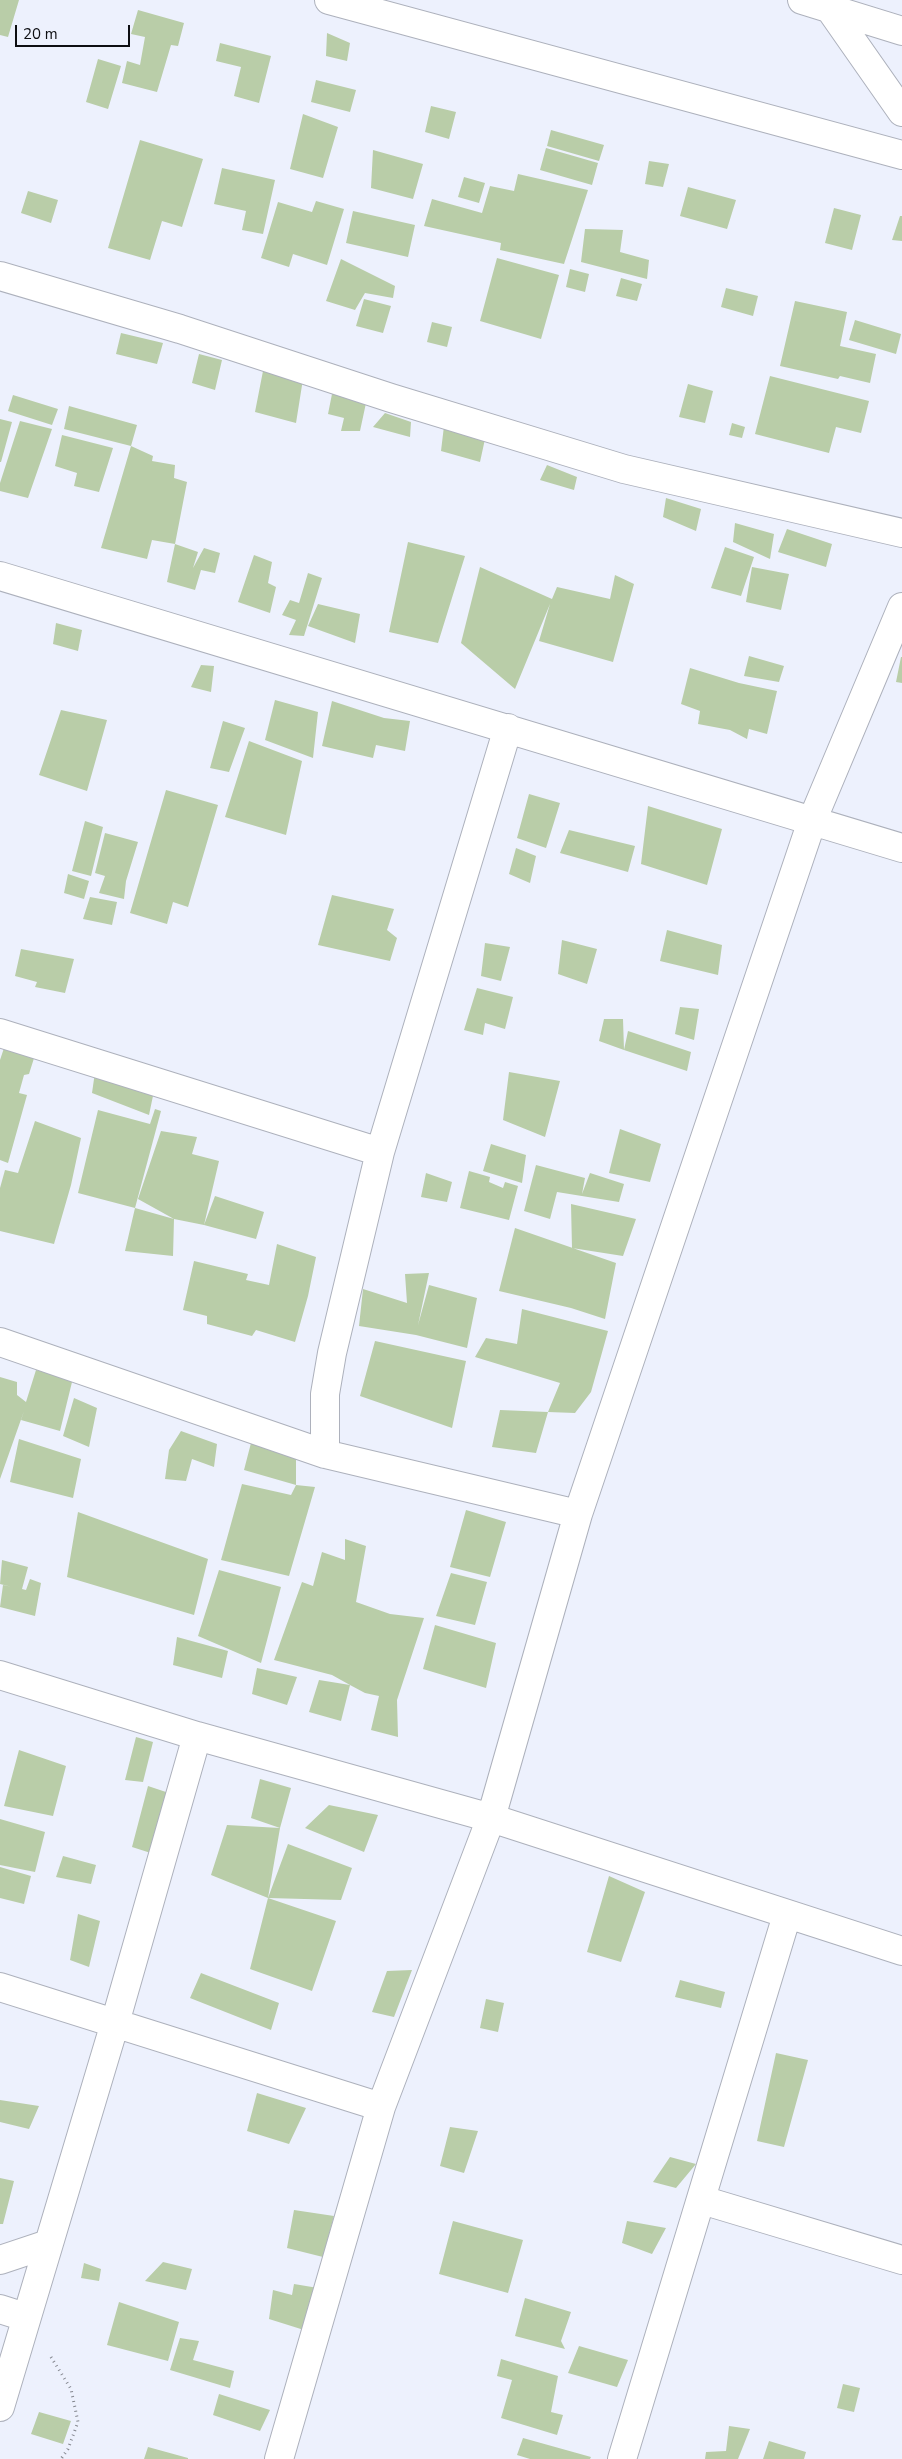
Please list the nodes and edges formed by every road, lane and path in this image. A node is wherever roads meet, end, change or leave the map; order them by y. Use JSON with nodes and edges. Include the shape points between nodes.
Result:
{"nodes":[{"id":1,"x":329,"y":0,"type":"edge"},
{"id":2,"x":802,"y":0,"type":"edge"},
{"id":3,"x":830,"y":9,"type":"junction"},
{"id":4,"x":902,"y":32,"type":"edge"},
{"id":5,"x":902,"y":112,"type":"edge"},
{"id":6,"x":902,"y":155,"type":"edge"},
{"id":7,"x":0,"y":276,"type":"edge"},
{"id":8,"x":902,"y":533,"type":"edge"},
{"id":9,"x":0,"y":576,"type":"edge"},
{"id":10,"x":902,"y":607,"type":"edge"},
{"id":11,"x":508,"y":728,"type":"junction"},
{"id":12,"x":812,"y":821,"type":"junction"},
{"id":13,"x":902,"y":848,"type":"edge"},
{"id":14,"x":0,"y":1033,"type":"edge"},
{"id":15,"x":380,"y":1152,"type":"junction"},
{"id":16,"x":0,"y":1342,"type":"edge"},
{"id":17,"x":325,"y":1454,"type":"junction"},
{"id":18,"x":578,"y":1514,"type":"junction"},
{"id":19,"x":0,"y":1675,"type":"edge"},
{"id":20,"x":197,"y":1736,"type":"junction"},
{"id":21,"x":491,"y":1818,"type":"junction"},
{"id":22,"x":787,"y":1915,"type":"junction"},
{"id":23,"x":902,"y":1951,"type":"edge"},
{"id":24,"x":0,"y":1987,"type":"edge"},
{"id":25,"x":115,"y":2022,"type":"junction"},
{"id":26,"x":381,"y":2107,"type":"junction"},
{"id":27,"x":702,"y":2200,"type":"junction"},
{"id":28,"x":48,"y":2244,"type":"junction"},
{"id":29,"x":0,"y":2260,"type":"edge"},
{"id":30,"x":902,"y":2260,"type":"edge"},
{"id":31,"x":0,"y":2309,"type":"edge"},
{"id":32,"x":25,"y":2317,"type":"junction"},
{"id":33,"x":0,"y":2407,"type":"edge"},
{"id":34,"x":61,"y":2459,"type":"edge"},
{"id":35,"x":278,"y":2459,"type":"edge"},
{"id":36,"x":622,"y":2459,"type":"edge"}],
"edges":[{"from":1,"to":6,"type":"street"},
{"from":2,"to":3,"type":"street"},
{"from":3,"to":4,"type":"street"},
{"from":3,"to":5,"type":"street"},
{"from":7,"to":8,"type":"street","via":[[624,469]]},
{"from":9,"to":11,"type":"street"},
{"from":10,"to":12,"type":"street"},
{"from":11,"to":12,"type":"street"},
{"from":11,"to":15,"type":"street"},
{"from":12,"to":13,"type":"street"},
{"from":12,"to":18,"type":"street"},
{"from":14,"to":15,"type":"street"},
{"from":15,"to":17,"type":"street","via":[[332,1353],[326,1394]]},
{"from":16,"to":17,"type":"street"},
{"from":17,"to":18,"type":"street"},
{"from":18,"to":21,"type":"street"},
{"from":19,"to":20,"type":"street"},
{"from":20,"to":21,"type":"street"},
{"from":20,"to":25,"type":"street"},
{"from":21,"to":22,"type":"street"},
{"from":21,"to":26,"type":"street"},
{"from":22,"to":23,"type":"street"},
{"from":22,"to":27,"type":"street"},
{"from":24,"to":25,"type":"street"},
{"from":25,"to":26,"type":"street"},
{"from":25,"to":28,"type":"street"},
{"from":26,"to":35,"type":"street"},
{"from":27,"to":30,"type":"street"},
{"from":27,"to":36,"type":"street"},
{"from":28,"to":29,"type":"street"},
{"from":28,"to":32,"type":"street"},
{"from":31,"to":32,"type":"street"},
{"from":32,"to":33,"type":"street"},
{"from":32,"to":34,"type":"path","via":[[70,2389],[78,2422]]}]}
